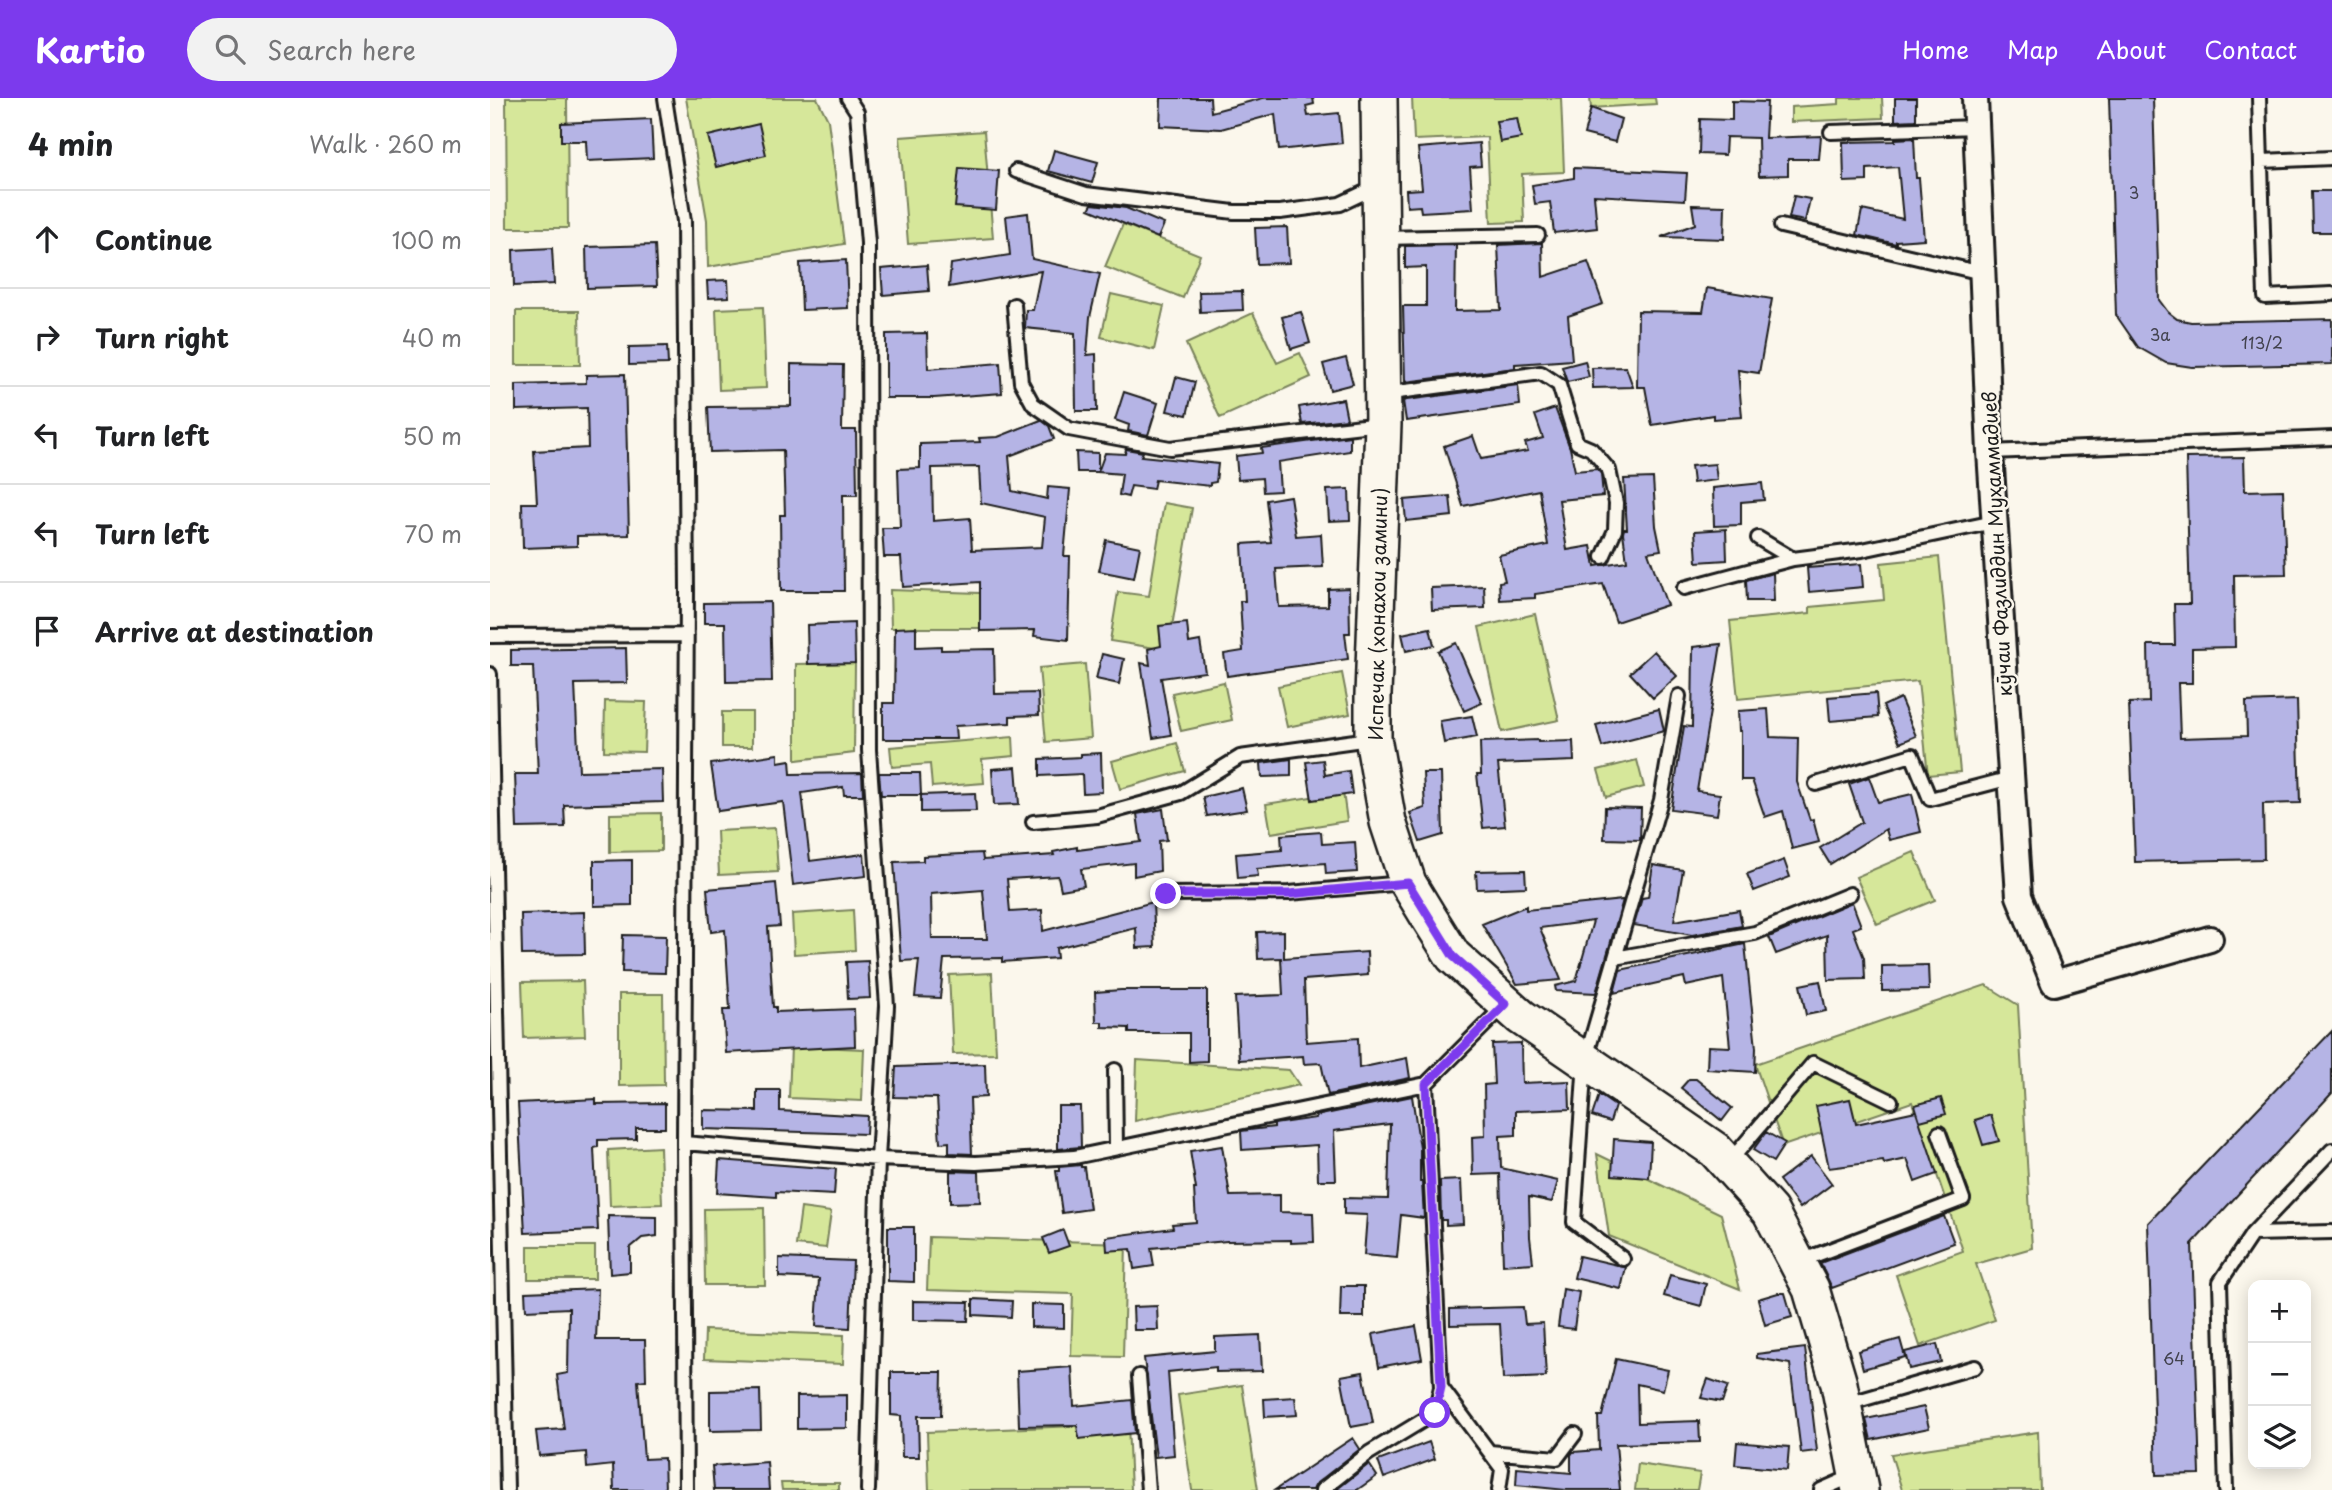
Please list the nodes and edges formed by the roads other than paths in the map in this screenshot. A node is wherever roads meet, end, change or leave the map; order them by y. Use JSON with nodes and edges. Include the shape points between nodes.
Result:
{"nodes":[{"id":1,"x":665,"y":98,"type":"edge"},
{"id":2,"x":848,"y":98,"type":"edge"},
{"id":3,"x":1379,"y":98,"type":"edge"},
{"id":4,"x":1975,"y":98,"type":"edge"},
{"id":5,"x":2259,"y":98,"type":"edge"},
{"id":6,"x":1976,"y":127,"type":"junction"},
{"id":7,"x":1830,"y":132,"type":"dead end"},
{"id":8,"x":2332,"y":158,"type":"edge"},
{"id":9,"x":2262,"y":161,"type":"junction"},
{"id":10,"x":1016,"y":171,"type":"dead end"},
{"id":11,"x":1380,"y":185,"type":"junction"},
{"id":12,"x":1781,"y":226,"type":"dead end"},
{"id":13,"x":1538,"y":235,"type":"dead end"},
{"id":14,"x":1381,"y":238,"type":"junction"},
{"id":15,"x":1982,"y":273,"type":"junction"},
{"id":16,"x":2332,"y":294,"type":"edge"},
{"id":17,"x":1014,"y":305,"type":"dead end"},
{"id":18,"x":1383,"y":409,"type":"junction"},
{"id":19,"x":2332,"y":438,"type":"edge"},
{"id":20,"x":1990,"y":452,"type":"junction"},
{"id":21,"x":1994,"y":522,"type":"junction"},
{"id":22,"x":1758,"y":538,"type":"dead end"},
{"id":23,"x":1603,"y":557,"type":"dead end"},
{"id":24,"x":1793,"y":559,"type":"junction"},
{"id":25,"x":1684,"y":588,"type":"dead end"},
{"id":26,"x":687,"y":635,"type":"junction"},
{"id":27,"x":490,"y":636,"type":"edge"},
{"id":28,"x":490,"y":674,"type":"edge"},
{"id":29,"x":1679,"y":696,"type":"dead end"},
{"id":30,"x":1373,"y":738,"type":"junction"},
{"id":31,"x":2011,"y":778,"type":"junction"},
{"id":32,"x":1816,"y":785,"type":"dead end"},
{"id":33,"x":1033,"y":822,"type":"dead end"},
{"id":34,"x":1408,"y":883,"type":"junction"},
{"id":35,"x":1166,"y":894,"type":"dead end"},
{"id":36,"x":1850,"y":894,"type":"dead end"},
{"id":37,"x":2210,"y":939,"type":"dead end"},
{"id":38,"x":1615,"y":958,"type":"junction"},
{"id":39,"x":1506,"y":1004,"type":"junction"},
{"id":40,"x":1585,"y":1061,"type":"junction"},
{"id":41,"x":1115,"y":1070,"type":"dead end"},
{"id":42,"x":1426,"y":1084,"type":"junction"},
{"id":43,"x":1891,"y":1101,"type":"dead end"},
{"id":44,"x":1939,"y":1133,"type":"dead end"},
{"id":45,"x":684,"y":1143,"type":"junction"},
{"id":46,"x":1116,"y":1148,"type":"junction"},
{"id":47,"x":2332,"y":1150,"type":"edge"},
{"id":48,"x":878,"y":1159,"type":"junction"},
{"id":49,"x":1727,"y":1164,"type":"junction"},
{"id":50,"x":2332,"y":1232,"type":"edge"},
{"id":51,"x":2252,"y":1234,"type":"junction"},
{"id":52,"x":1623,"y":1259,"type":"dead end"},
{"id":53,"x":1797,"y":1263,"type":"junction"},
{"id":54,"x":1975,"y":1367,"type":"dead end"},
{"id":55,"x":1139,"y":1376,"type":"dead end"},
{"id":56,"x":1441,"y":1387,"type":"junction"},
{"id":57,"x":1843,"y":1406,"type":"junction"},
{"id":58,"x":1574,"y":1434,"type":"dead end"},
{"id":59,"x":1490,"y":1452,"type":"junction"},
{"id":60,"x":1858,"y":1482,"type":"edge"},
{"id":61,"x":507,"y":1490,"type":"edge"},
{"id":62,"x":687,"y":1490,"type":"edge"},
{"id":63,"x":868,"y":1490,"type":"edge"},
{"id":64,"x":1148,"y":1490,"type":"edge"},
{"id":65,"x":1322,"y":1490,"type":"edge"},
{"id":66,"x":1499,"y":1490,"type":"edge"},
{"id":67,"x":1821,"y":1490,"type":"edge"},
{"id":68,"x":2226,"y":1490,"type":"edge"}],
"edges":[{"from":1,"to":26,"type":"lane","via":[[684,221]]},
{"from":2,"to":48,"type":"lane","via":[[857,112],[868,243],[869,750],[887,1006]]},
{"from":3,"to":11,"type":"street","name":"Испечак (хонахои замини)"},
{"from":4,"to":6,"type":"street","name":"кӯчаи Фазлиддин Муҳаммадиев"},
{"from":5,"to":9,"type":"lane"},
{"from":6,"to":7,"type":"lane"},
{"from":6,"to":15,"type":"street","name":"кӯчаи Фазлиддин Муҳаммадиев"},
{"from":8,"to":9,"type":"lane"},
{"from":9,"to":16,"type":"lane","via":[[2265,297]]},
{"from":10,"to":11,"type":"lane","via":[[1086,194],[1234,212],[1340,204]]},
{"from":11,"to":14,"type":"street","name":"Испечак (хонахои замини)"},
{"from":12,"to":15,"type":"lane"},
{"from":13,"to":14,"type":"lane"},
{"from":14,"to":18,"type":"street","name":"Испечак (хонахои замини)"},
{"from":15,"to":20,"type":"street","name":"кӯчаи Фазлиддин Муҳаммадиев"},
{"from":17,"to":18,"type":"lane","via":[[1024,393],[1032,404],[1069,429],[1170,448]]},
{"from":18,"to":23,"type":"lane","via":[[1541,373],[1559,385],[1577,443],[1591,449],[1609,470],[1616,503],[1615,530]]},
{"from":18,"to":30,"type":"street","name":"Испечак (хонахои замини)"},
{"from":19,"to":20,"type":"lane"},
{"from":20,"to":21,"type":"street","name":"кӯчаи Фазлиддин Муҳаммадиев"},
{"from":21,"to":24,"type":"lane","via":[[1862,550]]},
{"from":21,"to":31,"type":"street","name":"кӯчаи Фазлиддин Муҳаммадиев"},
{"from":22,"to":24,"type":"lane"},
{"from":24,"to":25,"type":"lane"},
{"from":26,"to":27,"type":"lane"},
{"from":26,"to":45,"type":"lane"},
{"from":28,"to":61,"type":"lane"},
{"from":29,"to":38,"type":"lane","via":[[1661,800]]},
{"from":30,"to":33,"type":"lane","via":[[1240,757],[1181,793],[1097,816]]},
{"from":30,"to":34,"type":"street","name":"Испечак (хонахои замини)","via":[[1388,822]]},
{"from":31,"to":32,"type":"lane","via":[[1930,799],[1912,755]]},
{"from":31,"to":37,"type":"street","name":"кӯчаи Фазлиддин Муҳаммадиев","via":[[2019,896],[2054,983]]},
{"from":34,"to":35,"type":"lane","via":[[1289,894]]},
{"from":34,"to":39,"type":"street","name":"Испечак (хонахои замини)","via":[[1453,956]]},
{"from":36,"to":38,"type":"lane","via":[[1755,933]]},
{"from":38,"to":40,"type":"lane"},
{"from":39,"to":40,"type":"street","name":"Испечак (хонахои замини)"},
{"from":39,"to":42,"type":"lane"},
{"from":40,"to":49,"type":"street","name":"Испечак (хонахои замини)","via":[[1714,1150]]},
{"from":40,"to":52,"type":"lane","via":[[1574,1222]]},
{"from":41,"to":46,"type":"lane"},
{"from":42,"to":46,"type":"lane"},
{"from":42,"to":56,"type":"lane"},
{"from":43,"to":49,"type":"lane","via":[[1812,1063]]},
{"from":44,"to":53,"type":"lane","via":[[1963,1199]]},
{"from":45,"to":48,"type":"lane"},
{"from":45,"to":62,"type":"lane"},
{"from":46,"to":48,"type":"lane","via":[[1074,1157],[976,1163]]},
{"from":47,"to":51,"type":"lane"},
{"from":48,"to":63,"type":"lane"},
{"from":49,"to":53,"type":"street","name":"Испечак (хонахои замини)","via":[[1770,1211]]},
{"from":50,"to":51,"type":"lane"},
{"from":51,"to":68,"type":"lane","via":[[2220,1282]]},
{"from":53,"to":57,"type":"street","name":"Испечак (хонахои замини)","via":[[1811,1289]]},
{"from":54,"to":57,"type":"lane"},
{"from":55,"to":64,"type":"lane"},
{"from":56,"to":59,"type":"lane"},
{"from":56,"to":65,"type":"lane","via":[[1435,1413],[1369,1453]]},
{"from":57,"to":60,"type":"street","name":"Испечак (хонахои замини)"},
{"from":58,"to":59,"type":"lane","via":[[1557,1458]]},
{"from":59,"to":66,"type":"lane","via":[[1502,1469]]},
{"from":60,"to":67,"type":"lane"}]}
